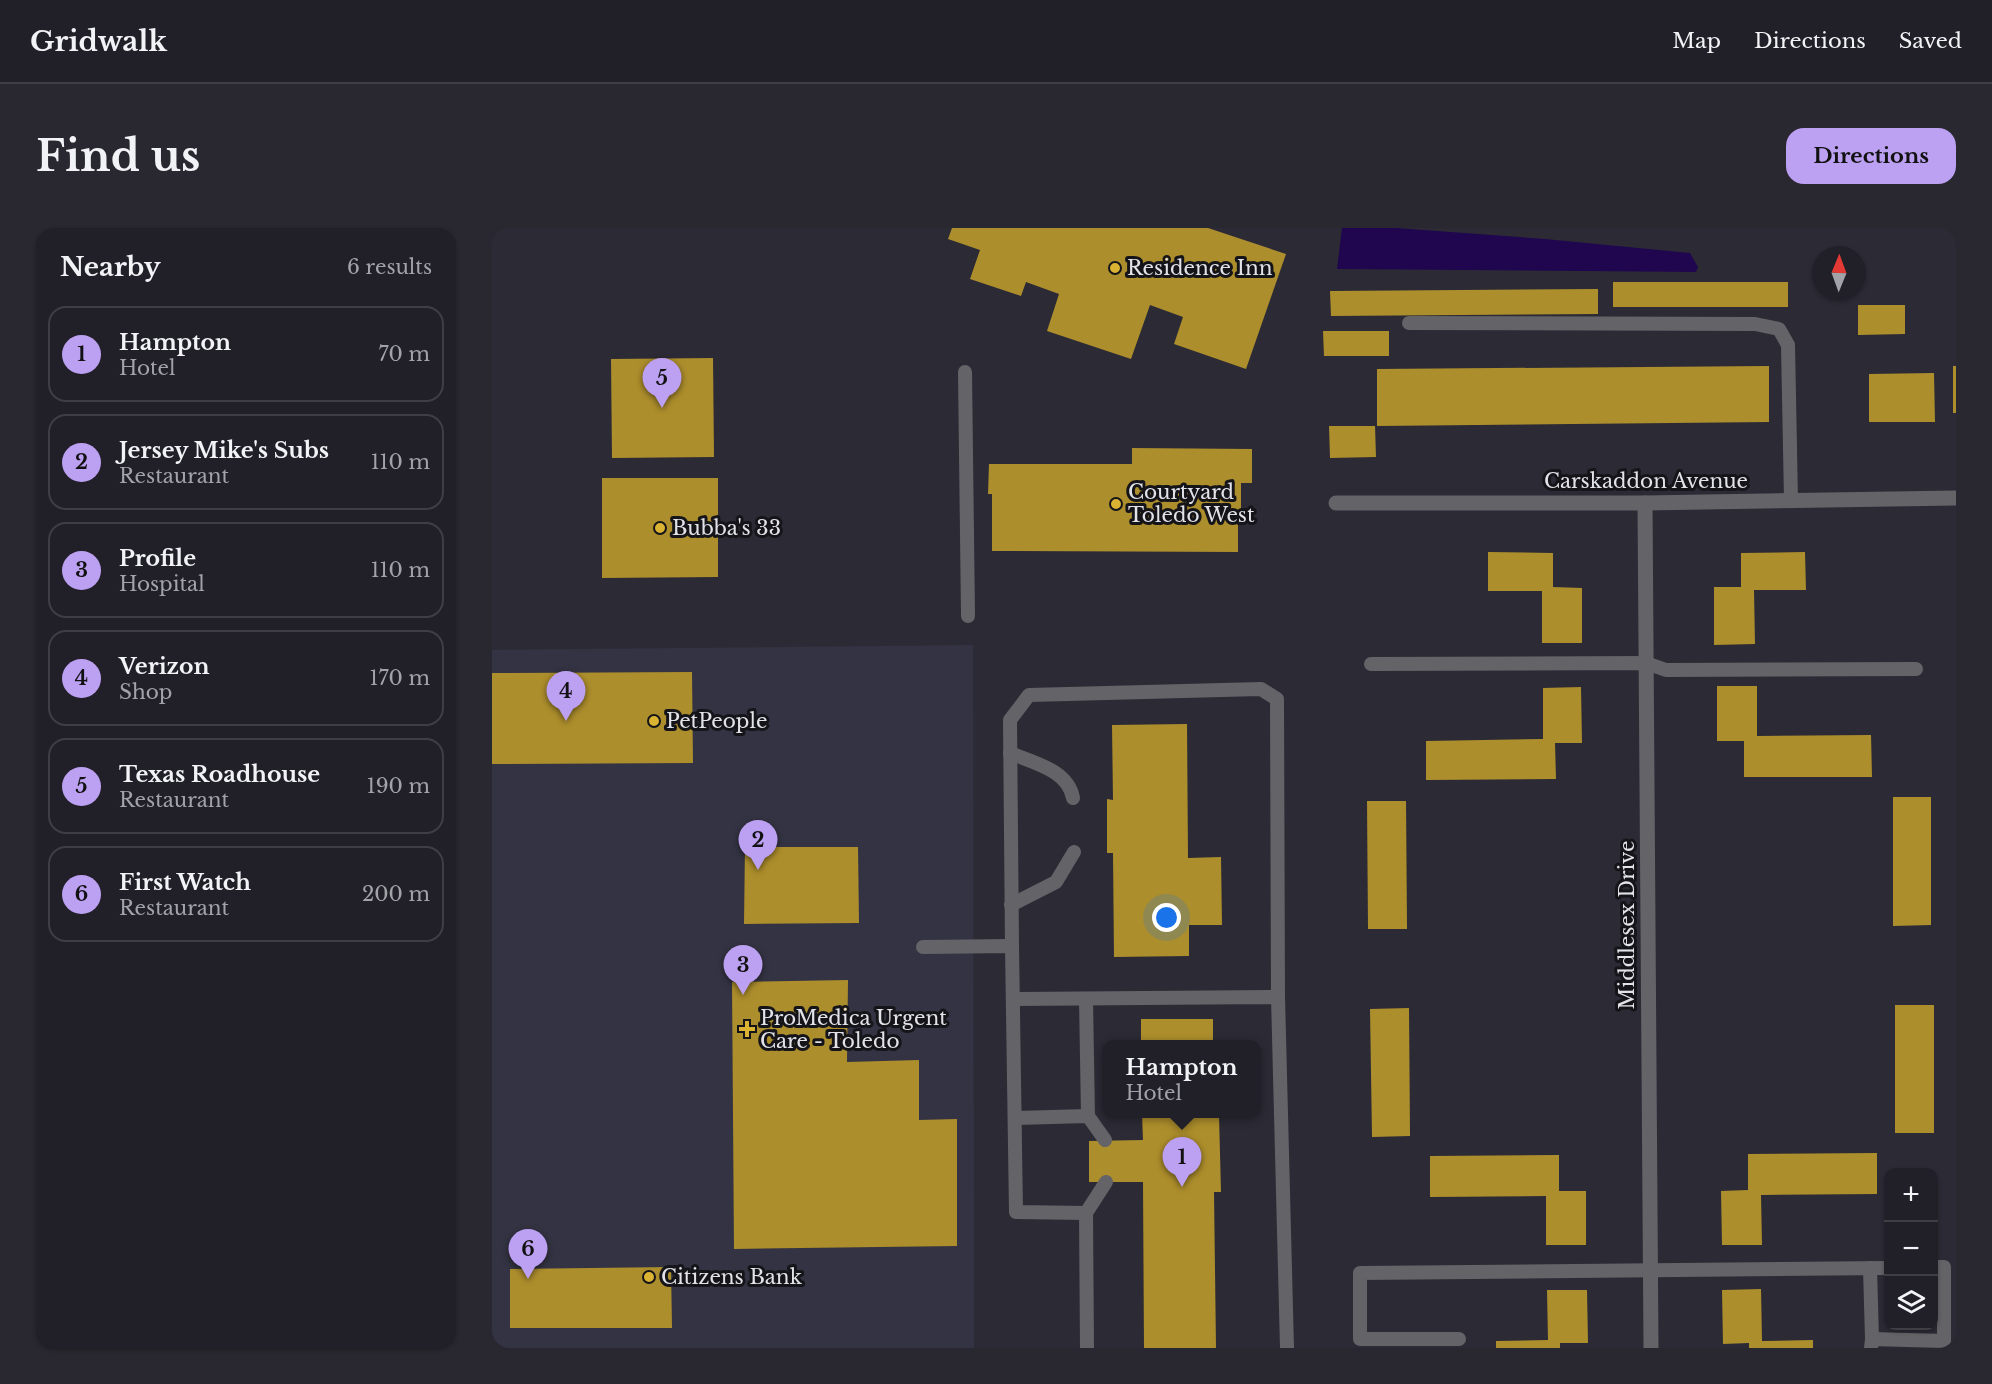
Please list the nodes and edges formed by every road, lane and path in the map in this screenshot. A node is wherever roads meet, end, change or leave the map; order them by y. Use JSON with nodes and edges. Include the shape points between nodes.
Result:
{"nodes":[{"id":1,"x":1409,"y":323,"type":"dead end"},
{"id":2,"x":965,"y":372,"type":"dead end"},
{"id":3,"x":1956,"y":498,"type":"edge"},
{"id":4,"x":1791,"y":501,"type":"junction"},
{"id":5,"x":1645,"y":502,"type":"junction"},
{"id":6,"x":1336,"y":503,"type":"dead end"},
{"id":7,"x":968,"y":616,"type":"dead end"},
{"id":8,"x":1646,"y":663,"type":"junction"},
{"id":9,"x":1371,"y":664,"type":"dead end"},
{"id":10,"x":1916,"y":669,"type":"dead end"},
{"id":11,"x":1010,"y":753,"type":"junction"},
{"id":12,"x":1073,"y":798,"type":"dead end"},
{"id":13,"x":1074,"y":852,"type":"dead end"},
{"id":14,"x":1011,"y":905,"type":"junction"},
{"id":15,"x":1012,"y":946,"type":"junction"},
{"id":16,"x":923,"y":947,"type":"dead end"},
{"id":17,"x":1278,"y":997,"type":"junction"},
{"id":18,"x":1014,"y":999,"type":"junction"},
{"id":19,"x":1086,"y":999,"type":"junction"},
{"id":20,"x":1088,"y":1116,"type":"junction"},
{"id":21,"x":1015,"y":1118,"type":"junction"},
{"id":22,"x":1105,"y":1140,"type":"dead end"},
{"id":23,"x":1106,"y":1182,"type":"dead end"},
{"id":24,"x":1086,"y":1213,"type":"junction"},
{"id":25,"x":1938,"y":1267,"type":"edge"},
{"id":26,"x":1870,"y":1268,"type":"junction"},
{"id":27,"x":1884,"y":1268,"type":"edge"},
{"id":28,"x":1651,"y":1269,"type":"junction"},
{"id":29,"x":1459,"y":1339,"type":"dead end"},
{"id":30,"x":1872,"y":1343,"type":"edge"},
{"id":31,"x":1086,"y":1348,"type":"edge"},
{"id":32,"x":1287,"y":1348,"type":"edge"},
{"id":33,"x":1651,"y":1348,"type":"edge"}],
"edges":[{"from":1,"to":4,"type":"lane","via":[[1755,324],[1779,328],[1788,345]]},
{"from":2,"to":7,"type":"lane"},
{"from":3,"to":4,"type":"street","name":"Carskaddon Avenue"},
{"from":4,"to":5,"type":"street","name":"Carskaddon Avenue"},
{"from":5,"to":6,"type":"street","name":"Carskaddon Avenue"},
{"from":5,"to":8,"type":"street","name":"Middlesex Drive"},
{"from":8,"to":9,"type":"lane"},
{"from":8,"to":10,"type":"lane","via":[[1666,670]]},
{"from":8,"to":28,"type":"street","name":"Middlesex Drive"},
{"from":11,"to":12,"type":"lane","via":[[1054,771],[1071,786]]},
{"from":11,"to":14,"type":"lane"},
{"from":11,"to":17,"type":"lane","via":[[1010,720],[1029,695],[1261,689],[1277,699]]},
{"from":13,"to":14,"type":"lane","via":[[1056,882]]},
{"from":14,"to":15,"type":"lane"},
{"from":15,"to":16,"type":"lane"},
{"from":15,"to":18,"type":"lane"},
{"from":17,"to":19,"type":"lane"},
{"from":17,"to":32,"type":"lane"},
{"from":18,"to":19,"type":"lane"},
{"from":18,"to":21,"type":"lane"},
{"from":19,"to":20,"type":"lane"},
{"from":20,"to":21,"type":"lane"},
{"from":20,"to":22,"type":"lane"},
{"from":21,"to":24,"type":"lane","via":[[1016,1212]]},
{"from":23,"to":24,"type":"lane"},
{"from":24,"to":31,"type":"lane"},
{"from":25,"to":30,"type":"lane","via":[[1944,1267],[1944,1341]]},
{"from":26,"to":27,"type":"lane"},
{"from":26,"to":28,"type":"lane"},
{"from":26,"to":30,"type":"lane"},
{"from":28,"to":29,"type":"lane","via":[[1360,1273],[1360,1339]]},
{"from":28,"to":33,"type":"street","name":"Middlesex Drive"}]}
